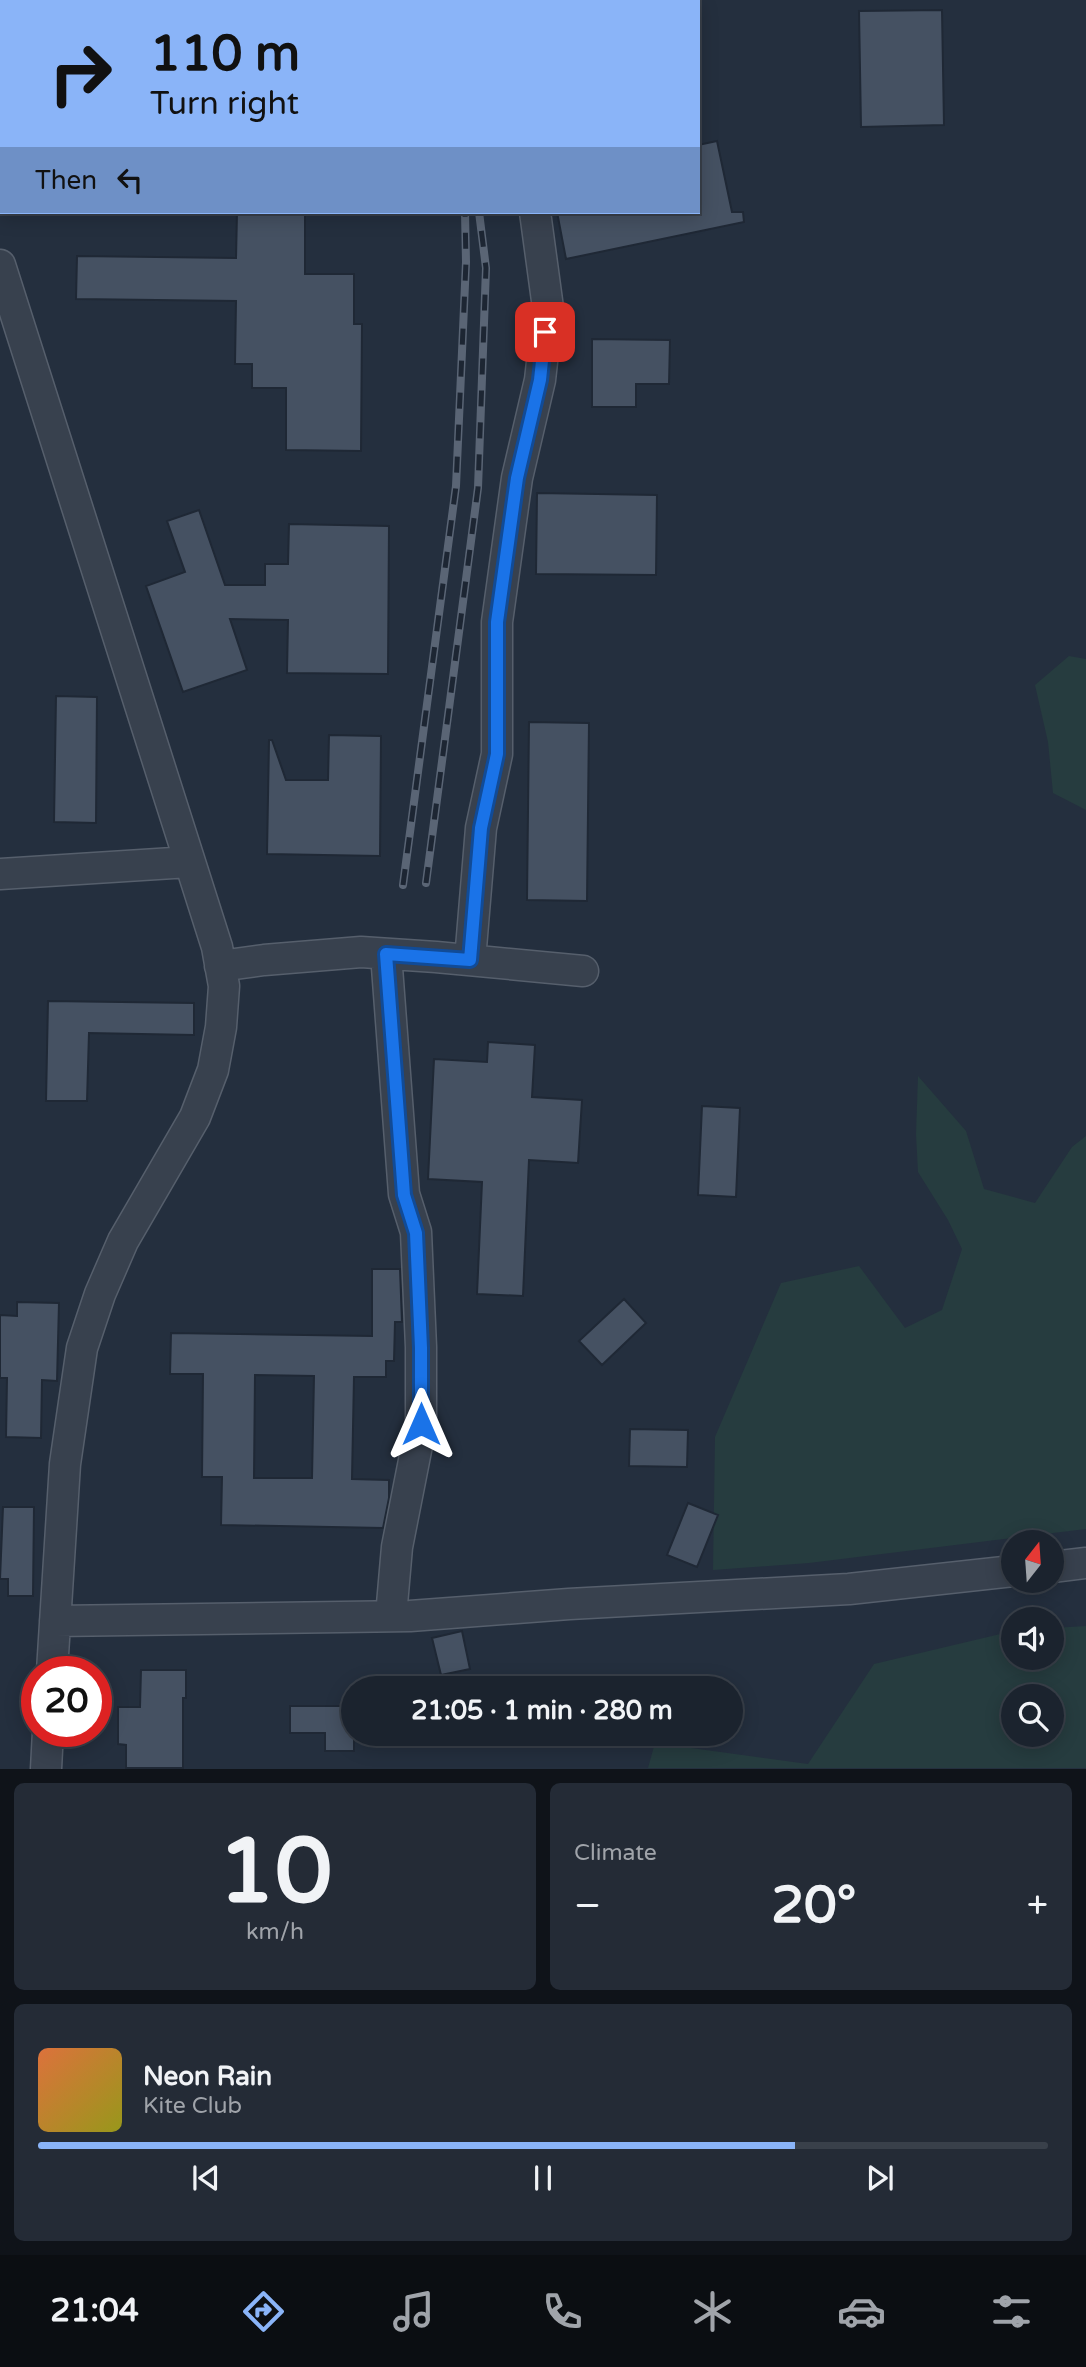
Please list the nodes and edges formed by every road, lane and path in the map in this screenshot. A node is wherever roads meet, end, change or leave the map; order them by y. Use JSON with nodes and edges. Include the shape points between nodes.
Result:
{"nodes":[{"id":1,"x":535,"y":214,"type":"edge"},
{"id":2,"x":0,"y":265,"type":"edge"},
{"id":3,"x":189,"y":862,"type":"junction"},
{"id":4,"x":0,"y":874,"type":"edge"},
{"id":5,"x":386,"y":954,"type":"junction"},
{"id":6,"x":470,"y":960,"type":"junction"},
{"id":7,"x":220,"y":966,"type":"junction"},
{"id":8,"x":583,"y":971,"type":"dead end"},
{"id":9,"x":1086,"y":1563,"type":"edge"},
{"id":10,"x":1064,"y":1566,"type":"edge"},
{"id":11,"x":1001,"y":1572,"type":"edge"},
{"id":12,"x":391,"y":1616,"type":"junction"},
{"id":13,"x":55,"y":1621,"type":"junction"},
{"id":14,"x":53,"y":1656,"type":"edge"},
{"id":15,"x":47,"y":1747,"type":"edge"},
{"id":16,"x":46,"y":1769,"type":"edge"}],
"edges":[{"from":1,"to":6,"type":"street","via":[[548,308],[540,380],[517,478],[497,622],[497,754],[481,828]]},
{"from":2,"to":3,"type":"street"},
{"from":3,"to":4,"type":"street"},
{"from":3,"to":7,"type":"street"},
{"from":5,"to":6,"type":"street"},
{"from":5,"to":7,"type":"street","via":[[360,952]]},
{"from":5,"to":12,"type":"street","via":[[404,1195],[416,1233],[421,1348],[421,1424],[397,1547]]},
{"from":6,"to":8,"type":"street"},
{"from":7,"to":13,"type":"street","via":[[224,986],[213,1070],[195,1117],[123,1241],[82,1348],[65,1464]]},
{"from":9,"to":10,"type":"street"},
{"from":11,"to":12,"type":"street","via":[[836,1590]]},
{"from":12,"to":13,"type":"street"},
{"from":13,"to":14,"type":"street"},
{"from":15,"to":16,"type":"street"}]}
